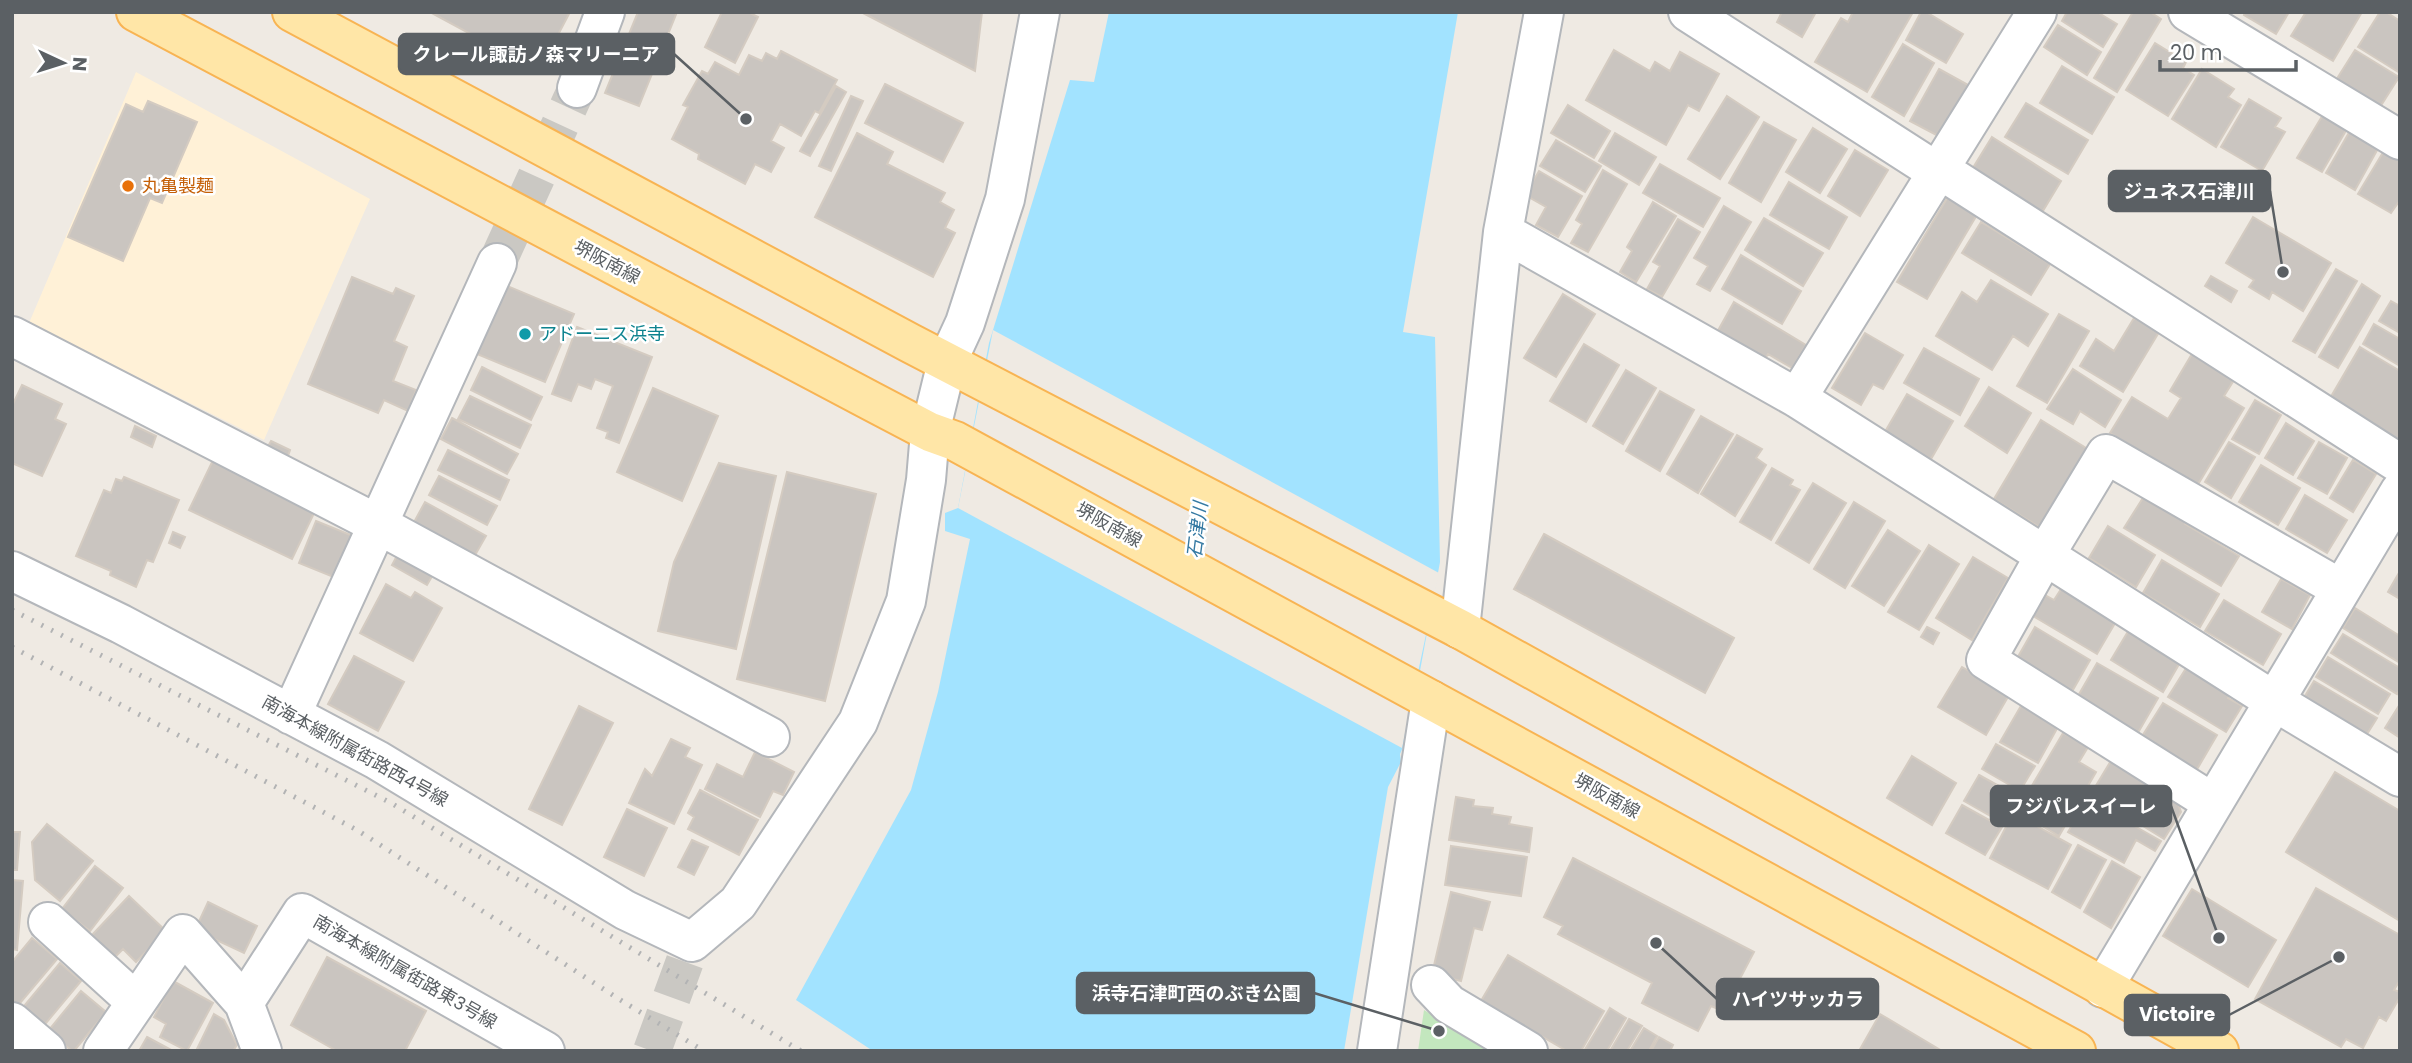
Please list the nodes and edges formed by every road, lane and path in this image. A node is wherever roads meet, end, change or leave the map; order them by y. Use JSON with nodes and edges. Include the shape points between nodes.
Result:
{"nodes":[{"id":1,"x":136,"y":12,"type":"edge"},
{"id":2,"x":292,"y":12,"type":"edge"},
{"id":3,"x":605,"y":12,"type":"edge"},
{"id":4,"x":1040,"y":12,"type":"edge"},
{"id":5,"x":1544,"y":12,"type":"edge"},
{"id":6,"x":1688,"y":12,"type":"edge"},
{"id":7,"x":2037,"y":12,"type":"edge"},
{"id":8,"x":2188,"y":12,"type":"edge"},
{"id":9,"x":577,"y":88,"type":"tunnel mouth"},
{"id":10,"x":2400,"y":140,"type":"edge"},
{"id":11,"x":1938,"y":170,"type":"junction"},
{"id":12,"x":1503,"y":232,"type":"junction"},
{"id":13,"x":497,"y":263,"type":"tunnel mouth"},
{"id":14,"x":12,"y":336,"type":"edge"},
{"id":15,"x":960,"y":368,"type":"junction"},
{"id":16,"x":1797,"y":398,"type":"junction"},
{"id":17,"x":943,"y":437,"type":"junction"},
{"id":18,"x":2400,"y":464,"type":"edge"},
{"id":19,"x":2400,"y":491,"type":"edge"},
{"id":20,"x":379,"y":525,"type":"junction"},
{"id":21,"x":2045,"y":555,"type":"junction"},
{"id":22,"x":12,"y":571,"type":"edge"},
{"id":23,"x":2341,"y":589,"type":"junction"},
{"id":24,"x":1447,"y":622,"type":"junction"},
{"id":25,"x":1423,"y":696,"type":"junction"},
{"id":26,"x":2274,"y":701,"type":"junction"},
{"id":27,"x":291,"y":715,"type":"junction"},
{"id":28,"x":770,"y":737,"type":"dead end"},
{"id":29,"x":2400,"y":777,"type":"edge"},
{"id":30,"x":2213,"y":803,"type":"junction"},
{"id":31,"x":48,"y":922,"type":"dead end"},
{"id":32,"x":1431,"y":985,"type":"dead end"},
{"id":33,"x":2103,"y":988,"type":"junction"},
{"id":34,"x":136,"y":1002,"type":"junction"},
{"id":35,"x":244,"y":1003,"type":"junction"},
{"id":36,"x":12,"y":1022,"type":"edge"},
{"id":37,"x":2058,"y":1047,"type":"edge"},
{"id":38,"x":46,"y":1051,"type":"edge"},
{"id":39,"x":103,"y":1051,"type":"edge"},
{"id":40,"x":262,"y":1051,"type":"edge"},
{"id":41,"x":545,"y":1051,"type":"edge"},
{"id":42,"x":1377,"y":1051,"type":"edge"},
{"id":43,"x":1528,"y":1051,"type":"edge"},
{"id":44,"x":2218,"y":1051,"type":"edge"}],
"edges":[{"from":1,"to":17,"type":"main road","name":"堺阪南線"},
{"from":2,"to":15,"type":"main road"},
{"from":3,"to":9,"type":"street"},
{"from":4,"to":15,"type":"street","via":[[1005,199],[965,323]]},
{"from":5,"to":12,"type":"street"},
{"from":6,"to":11,"type":"street"},
{"from":7,"to":11,"type":"street"},
{"from":8,"to":10,"type":"street"},
{"from":11,"to":16,"type":"street"},
{"from":11,"to":18,"type":"street"},
{"from":12,"to":16,"type":"street"},
{"from":12,"to":24,"type":"street"},
{"from":13,"to":20,"type":"street"},
{"from":14,"to":20,"type":"street"},
{"from":15,"to":17,"type":"street"},
{"from":15,"to":24,"type":"main road"},
{"from":16,"to":21,"type":"street"},
{"from":17,"to":25,"type":"main road","name":"堺阪南線"},
{"from":17,"to":27,"type":"street","name":"南海本線附属街路西4号線","via":[[926,480],[906,601],[858,722],[738,903],[692,942],[625,910],[377,760]]},
{"from":19,"to":23,"type":"street"},
{"from":20,"to":27,"type":"street"},
{"from":20,"to":28,"type":"street"},
{"from":21,"to":23,"type":"street","via":[[2106,454]]},
{"from":21,"to":26,"type":"street"},
{"from":21,"to":30,"type":"street","via":[[1986,660]]},
{"from":22,"to":27,"type":"street","name":"南海本線附属街路西4号線"},
{"from":23,"to":26,"type":"street"},
{"from":24,"to":33,"type":"main road"},
{"from":25,"to":37,"type":"main road","name":"堺阪南線"},
{"from":25,"to":42,"type":"street"},
{"from":26,"to":29,"type":"street"},
{"from":26,"to":30,"type":"street"},
{"from":30,"to":33,"type":"street"},
{"from":31,"to":34,"type":"street"},
{"from":32,"to":43,"type":"street","via":[[1449,1004]]},
{"from":33,"to":44,"type":"main road"},
{"from":34,"to":35,"type":"street","via":[[183,934]]},
{"from":34,"to":39,"type":"street"},
{"from":35,"to":40,"type":"street"},
{"from":35,"to":41,"type":"street","name":"南海本線附属街路東3号線","via":[[302,913]]},
{"from":36,"to":38,"type":"street"}]}
